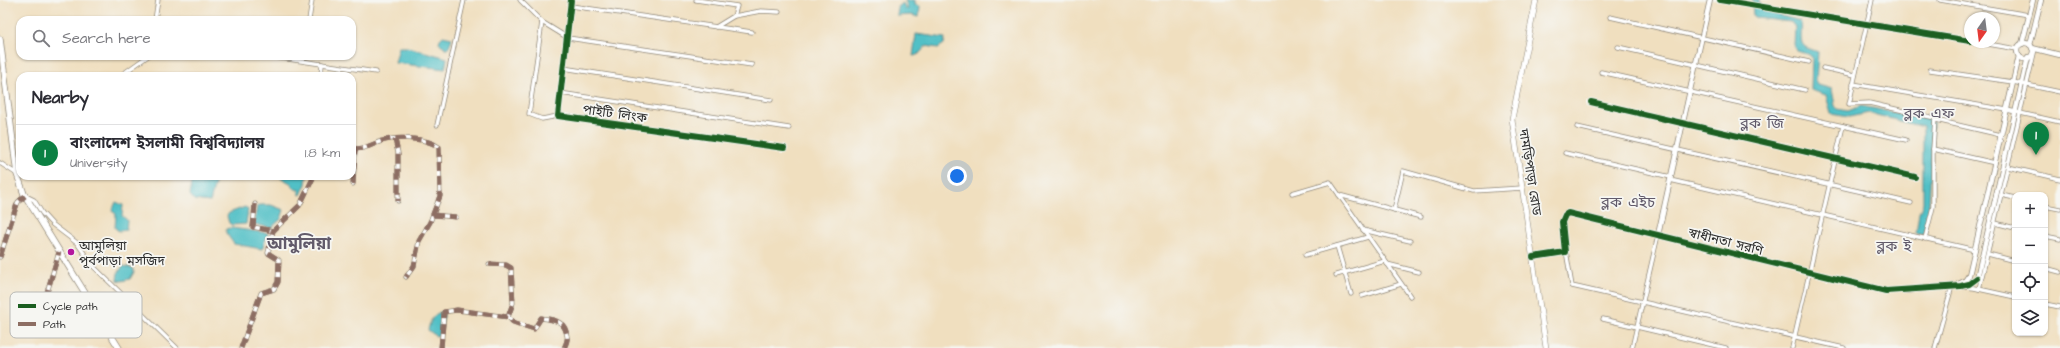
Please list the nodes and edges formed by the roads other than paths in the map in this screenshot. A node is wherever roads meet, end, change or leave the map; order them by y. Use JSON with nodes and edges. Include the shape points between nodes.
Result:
{"nodes":[{"id":1,"x":158,"y":0,"type":"edge"},
{"id":2,"x":312,"y":0,"type":"edge"},
{"id":3,"x":464,"y":0,"type":"edge"},
{"id":4,"x":520,"y":0,"type":"edge"},
{"id":5,"x":572,"y":0,"type":"edge"},
{"id":6,"x":696,"y":0,"type":"edge"},
{"id":7,"x":1536,"y":0,"type":"edge"},
{"id":8,"x":1710,"y":0,"type":"edge"},
{"id":9,"x":1720,"y":0,"type":"edge"},
{"id":10,"x":1872,"y":0,"type":"edge"},
{"id":11,"x":1940,"y":0,"type":"edge"},
{"id":12,"x":2033,"y":0,"type":"edge"},
{"id":13,"x":2042,"y":0,"type":"edge"},
{"id":14,"x":571,"y":6,"type":"junction"},
{"id":15,"x":779,"y":12,"type":"dead end"},
{"id":16,"x":2029,"y":15,"type":"junction"},
{"id":17,"x":156,"y":16,"type":"edge"},
{"id":18,"x":310,"y":16,"type":"edge"},
{"id":19,"x":734,"y":16,"type":"junction"},
{"id":20,"x":1610,"y":17,"type":"dead end"},
{"id":21,"x":542,"y":22,"type":"junction"},
{"id":22,"x":1867,"y":24,"type":"junction"},
{"id":23,"x":715,"y":27,"type":"junction"},
{"id":24,"x":752,"y":32,"type":"dead end"},
{"id":25,"x":568,"y":38,"type":"junction"},
{"id":26,"x":0,"y":39,"type":"edge"},
{"id":27,"x":1702,"y":39,"type":"junction"},
{"id":28,"x":1964,"y":40,"type":"edge"},
{"id":29,"x":2022,"y":44,"type":"junction"},
{"id":30,"x":2000,"y":46,"type":"edge"},
{"id":31,"x":1618,"y":47,"type":"dead end"},
{"id":32,"x":2032,"y":48,"type":"junction"},
{"id":33,"x":2017,"y":49,"type":"junction"},
{"id":34,"x":2060,"y":55,"type":"edge"},
{"id":35,"x":2019,"y":56,"type":"junction"},
{"id":36,"x":2028,"y":57,"type":"junction"},
{"id":37,"x":142,"y":60,"type":"edge"},
{"id":38,"x":292,"y":60,"type":"edge"},
{"id":39,"x":304,"y":62,"type":"joint"},
{"id":40,"x":1809,"y":62,"type":"dead end"},
{"id":41,"x":322,"y":64,"type":"junction"},
{"id":42,"x":1696,"y":64,"type":"junction"},
{"id":43,"x":752,"y":65,"type":"dead end"},
{"id":44,"x":563,"y":68,"type":"junction"},
{"id":45,"x":1823,"y":68,"type":"dead end"},
{"id":46,"x":1930,"y":70,"type":"dead end"},
{"id":47,"x":126,"y":72,"type":"edge"},
{"id":48,"x":321,"y":72,"type":"edge"},
{"id":49,"x":376,"y":72,"type":"dead end"},
{"id":50,"x":1601,"y":72,"type":"dead end"},
{"id":51,"x":1855,"y":75,"type":"junction"},
{"id":52,"x":2014,"y":82,"type":"junction"},
{"id":53,"x":1854,"y":84,"type":"junction"},
{"id":54,"x":2025,"y":84,"type":"junction"},
{"id":55,"x":1805,"y":90,"type":"dead end"},
{"id":56,"x":1690,"y":92,"type":"junction"},
{"id":57,"x":2060,"y":92,"type":"edge"},
{"id":58,"x":560,"y":94,"type":"junction"},
{"id":59,"x":771,"y":100,"type":"dead end"},
{"id":60,"x":1591,"y":102,"type":"dead end"},
{"id":61,"x":2007,"y":110,"type":"junction"},
{"id":62,"x":2018,"y":112,"type":"junction"},
{"id":63,"x":558,"y":116,"type":"junction"},
{"id":64,"x":1936,"y":120,"type":"junction"},
{"id":65,"x":2060,"y":122,"type":"edge"},
{"id":66,"x":1683,"y":123,"type":"junction"},
{"id":67,"x":437,"y":125,"type":"dead end"},
{"id":68,"x":1843,"y":126,"type":"junction"},
{"id":69,"x":1577,"y":127,"type":"dead end"},
{"id":70,"x":789,"y":128,"type":"dead end"},
{"id":71,"x":2001,"y":135,"type":"junction"},
{"id":72,"x":395,"y":139,"type":"junction"},
{"id":73,"x":1906,"y":140,"type":"dead end"},
{"id":74,"x":356,"y":148,"type":"edge"},
{"id":75,"x":784,"y":148,"type":"dead end"},
{"id":76,"x":1933,"y":148,"type":"junction"},
{"id":77,"x":1677,"y":150,"type":"junction"},
{"id":78,"x":1565,"y":153,"type":"dead end"},
{"id":79,"x":1836,"y":158,"type":"junction"},
{"id":80,"x":0,"y":163,"type":"edge"},
{"id":81,"x":1995,"y":163,"type":"junction"},
{"id":82,"x":16,"y":166,"type":"edge"},
{"id":83,"x":2008,"y":167,"type":"junction"},
{"id":84,"x":16,"y":173,"type":"edge"},
{"id":85,"x":1915,"y":177,"type":"dead end"},
{"id":86,"x":1671,"y":179,"type":"junction"},
{"id":87,"x":2060,"y":179,"type":"edge"},
{"id":88,"x":19,"y":180,"type":"edge"},
{"id":89,"x":312,"y":180,"type":"edge"},
{"id":90,"x":352,"y":180,"type":"edge"},
{"id":91,"x":352,"y":184,"type":"dead end"},
{"id":92,"x":1830,"y":184,"type":"junction"},
{"id":93,"x":1522,"y":188,"type":"junction"},
{"id":94,"x":1292,"y":193,"type":"dead end"},
{"id":95,"x":24,"y":195,"type":"junction"},
{"id":96,"x":1339,"y":195,"type":"junction"},
{"id":97,"x":2001,"y":195,"type":"junction"},
{"id":98,"x":2012,"y":197,"type":"edge"},
{"id":99,"x":398,"y":201,"type":"dead end"},
{"id":100,"x":1911,"y":203,"type":"dead end"},
{"id":101,"x":255,"y":204,"type":"dead end"},
{"id":102,"x":2048,"y":207,"type":"edge"},
{"id":103,"x":2060,"y":209,"type":"edge"},
{"id":104,"x":1394,"y":210,"type":"junction"},
{"id":105,"x":433,"y":215,"type":"junction"},
{"id":106,"x":1823,"y":215,"type":"junction"},
{"id":107,"x":456,"y":217,"type":"dead end"},
{"id":108,"x":1421,"y":217,"type":"dead end"},
{"id":109,"x":1995,"y":223,"type":"junction"},
{"id":110,"x":2012,"y":227,"type":"edge"},
{"id":111,"x":1363,"y":230,"type":"junction"},
{"id":112,"x":273,"y":231,"type":"junction"},
{"id":113,"x":1658,"y":235,"type":"junction"},
{"id":114,"x":1368,"y":237,"type":"junction"},
{"id":115,"x":2048,"y":237,"type":"edge"},
{"id":116,"x":1926,"y":239,"type":"junction"},
{"id":117,"x":2060,"y":239,"type":"edge"},
{"id":118,"x":1410,"y":241,"type":"dead end"},
{"id":119,"x":1337,"y":246,"type":"junction"},
{"id":120,"x":1974,"y":250,"type":"junction"},
{"id":121,"x":1566,"y":251,"type":"junction"},
{"id":122,"x":58,"y":252,"type":"junction"},
{"id":123,"x":1988,"y":254,"type":"junction"},
{"id":124,"x":1305,"y":255,"type":"dead end"},
{"id":125,"x":0,"y":257,"type":"edge"},
{"id":126,"x":1533,"y":257,"type":"junction"},
{"id":127,"x":2012,"y":260,"type":"edge"},
{"id":128,"x":1386,"y":262,"type":"junction"},
{"id":129,"x":489,"y":264,"type":"dead end"},
{"id":130,"x":2048,"y":269,"type":"edge"},
{"id":131,"x":1344,"y":272,"type":"junction"},
{"id":132,"x":1420,"y":272,"type":"dead end"},
{"id":133,"x":2060,"y":272,"type":"edge"},
{"id":134,"x":1810,"y":273,"type":"junction"},
{"id":135,"x":1969,"y":274,"type":"junction"},
{"id":136,"x":1336,"y":275,"type":"dead end"},
{"id":137,"x":406,"y":277,"type":"dead end"},
{"id":138,"x":1977,"y":277,"type":"junction"},
{"id":139,"x":1401,"y":284,"type":"junction"},
{"id":140,"x":1952,"y":286,"type":"junction"},
{"id":141,"x":1974,"y":288,"type":"junction"},
{"id":142,"x":1979,"y":289,"type":"junction"},
{"id":143,"x":47,"y":292,"type":"edge"},
{"id":144,"x":83,"y":292,"type":"edge"},
{"id":145,"x":120,"y":292,"type":"edge"},
{"id":146,"x":1350,"y":294,"type":"dead end"},
{"id":147,"x":1362,"y":296,"type":"dead end"},
{"id":148,"x":1410,"y":296,"type":"dead end"},
{"id":149,"x":2012,"y":296,"type":"edge"},
{"id":150,"x":1642,"y":302,"type":"junction"},
{"id":151,"x":2048,"y":305,"type":"edge"},
{"id":152,"x":2060,"y":307,"type":"edge"},
{"id":153,"x":142,"y":314,"type":"edge"},
{"id":154,"x":508,"y":317,"type":"junction"},
{"id":155,"x":1603,"y":319,"type":"dead end"},
{"id":156,"x":1636,"y":327,"type":"junction"},
{"id":157,"x":1795,"y":337,"type":"junction"},
{"id":158,"x":113,"y":338,"type":"edge"},
{"id":159,"x":119,"y":348,"type":"edge"},
{"id":160,"x":177,"y":348,"type":"edge"},
{"id":161,"x":241,"y":348,"type":"edge"},
{"id":162,"x":441,"y":348,"type":"edge"},
{"id":163,"x":564,"y":348,"type":"edge"},
{"id":164,"x":1546,"y":348,"type":"edge"},
{"id":165,"x":1632,"y":348,"type":"edge"},
{"id":166,"x":1726,"y":348,"type":"edge"},
{"id":167,"x":1792,"y":348,"type":"edge"},
{"id":168,"x":1844,"y":348,"type":"edge"},
{"id":169,"x":1935,"y":348,"type":"edge"}],
"edges":[{"from":1,"to":17,"type":"street"},
{"from":2,"to":18,"type":"street"},
{"from":3,"to":67,"type":"street"},
{"from":4,"to":21,"type":"street"},
{"from":5,"to":14,"type":"street"},
{"from":6,"to":19,"type":"street","via":[[737,6]]},
{"from":7,"to":93,"type":"main road","name":"দামড়িপাড়া রোড","via":[[1512,119]]},
{"from":8,"to":27,"type":"street"},
{"from":9,"to":22,"type":"street"},
{"from":10,"to":22,"type":"street"},
{"from":11,"to":16,"type":"street"},
{"from":12,"to":16,"type":"street"},
{"from":13,"to":32,"type":"street"},
{"from":14,"to":23,"type":"street"},
{"from":14,"to":25,"type":"street"},
{"from":15,"to":19,"type":"street","via":[[761,11]]},
{"from":16,"to":29,"type":"street"},
{"from":19,"to":23,"type":"street"},
{"from":20,"to":27,"type":"street"},
{"from":21,"to":25,"type":"street"},
{"from":21,"to":63,"type":"street","name":"পাইটি লিংক","via":[[529,114],[542,119]]},
{"from":22,"to":28,"type":"street"},
{"from":22,"to":51,"type":"street"},
{"from":23,"to":24,"type":"street"},
{"from":25,"to":43,"type":"street"},
{"from":25,"to":44,"type":"street"},
{"from":26,"to":82,"type":"main road"},
{"from":27,"to":40,"type":"street"},
{"from":27,"to":42,"type":"street"},
{"from":29,"to":32,"type":"street"},
{"from":29,"to":33,"type":"street"},
{"from":30,"to":33,"type":"street"},
{"from":31,"to":42,"type":"street"},
{"from":32,"to":34,"type":"street"},
{"from":32,"to":36,"type":"street","via":[[2032,54]]},
{"from":32,"to":54,"type":"street"},
{"from":33,"to":35,"type":"street"},
{"from":35,"to":36,"type":"street"},
{"from":35,"to":52,"type":"street"},
{"from":36,"to":54,"type":"street"},
{"from":37,"to":47,"type":"street"},
{"from":38,"to":39,"type":"street"},
{"from":39,"to":41,"type":"street"},
{"from":41,"to":48,"type":"street"},
{"from":41,"to":49,"type":"street"},
{"from":42,"to":55,"type":"street"},
{"from":42,"to":56,"type":"street"},
{"from":44,"to":58,"type":"street"},
{"from":44,"to":59,"type":"street"},
{"from":45,"to":51,"type":"street"},
{"from":46,"to":52,"type":"street"},
{"from":50,"to":56,"type":"street"},
{"from":51,"to":53,"type":"street"},
{"from":52,"to":54,"type":"street"},
{"from":52,"to":61,"type":"street"},
{"from":53,"to":61,"type":"street"},
{"from":53,"to":64,"type":"street","via":[[1849,104],[1869,103]]},
{"from":54,"to":57,"type":"street"},
{"from":54,"to":62,"type":"street"},
{"from":56,"to":66,"type":"street"},
{"from":56,"to":68,"type":"street"},
{"from":58,"to":63,"type":"street"},
{"from":58,"to":70,"type":"street"},
{"from":60,"to":66,"type":"street"},
{"from":61,"to":62,"type":"street"},
{"from":61,"to":71,"type":"street"},
{"from":62,"to":65,"type":"street"},
{"from":62,"to":83,"type":"street"},
{"from":62,"to":138,"type":"street"},
{"from":63,"to":75,"type":"street","name":"পাইটি লিংক"},
{"from":64,"to":71,"type":"street"},
{"from":64,"to":76,"type":"street"},
{"from":66,"to":77,"type":"street"},
{"from":66,"to":79,"type":"street"},
{"from":68,"to":73,"type":"street"},
{"from":68,"to":79,"type":"street"},
{"from":69,"to":77,"type":"street"},
{"from":71,"to":81,"type":"street"},
{"from":72,"to":74,"type":"street"},
{"from":72,"to":99,"type":"street","via":[[398,154]]},
{"from":72,"to":105,"type":"street","via":[[432,142],[439,147],[440,196]]},
{"from":76,"to":81,"type":"street"},
{"from":76,"to":116,"type":"street","via":[[1933,207]]},
{"from":77,"to":86,"type":"street"},
{"from":77,"to":92,"type":"street"},
{"from":78,"to":86,"type":"street"},
{"from":79,"to":85,"type":"street"},
{"from":79,"to":92,"type":"street"},
{"from":80,"to":84,"type":"street"},
{"from":81,"to":120,"type":"street"},
{"from":83,"to":87,"type":"street"},
{"from":83,"to":97,"type":"street"},
{"from":86,"to":106,"type":"street"},
{"from":86,"to":113,"type":"street"},
{"from":88,"to":95,"type":"main road"},
{"from":89,"to":112,"type":"street","via":[[300,205]]},
{"from":90,"to":91,"type":"street"},
{"from":92,"to":100,"type":"street"},
{"from":92,"to":106,"type":"street"},
{"from":93,"to":104,"type":"street","via":[[1474,191],[1404,171]]},
{"from":93,"to":126,"type":"main road","name":"দামড়িপাড়া রোড"},
{"from":94,"to":96,"type":"street","via":[[1330,182]]},
{"from":95,"to":122,"type":"main road"},
{"from":95,"to":125,"type":"street","via":[[16,206]]},
{"from":95,"to":145,"type":"street","via":[[34,200],[52,224],[77,243],[93,266]]},
{"from":96,"to":104,"type":"street"},
{"from":96,"to":111,"type":"street"},
{"from":97,"to":98,"type":"street"},
{"from":97,"to":109,"type":"street"},
{"from":101,"to":112,"type":"street","via":[[253,227]]},
{"from":102,"to":103,"type":"street"},
{"from":104,"to":108,"type":"street"},
{"from":105,"to":107,"type":"street"},
{"from":105,"to":137,"type":"street","via":[[419,241],[414,266]]},
{"from":106,"to":116,"type":"street"},
{"from":106,"to":134,"type":"street"},
{"from":109,"to":110,"type":"street"},
{"from":109,"to":123,"type":"street"},
{"from":111,"to":114,"type":"street"},
{"from":111,"to":118,"type":"street"},
{"from":112,"to":161,"type":"street","via":[[268,253],[280,260],[278,282],[274,289],[261,293]]},
{"from":113,"to":121,"type":"street","name":"স্বাধীনতা সরণি","via":[[1568,213],[1564,215],[1562,222]]},
{"from":113,"to":134,"type":"street","name":"স্বাধীনতা সরণি"},
{"from":113,"to":150,"type":"street"},
{"from":114,"to":119,"type":"street"},
{"from":114,"to":128,"type":"street"},
{"from":115,"to":117,"type":"street"},
{"from":116,"to":120,"type":"street"},
{"from":119,"to":124,"type":"street"},
{"from":119,"to":131,"type":"street"},
{"from":120,"to":135,"type":"street"},
{"from":121,"to":126,"type":"street"},
{"from":121,"to":150,"type":"street","via":[[1572,286]]},
{"from":122,"to":143,"type":"street"},
{"from":122,"to":144,"type":"main road"},
{"from":123,"to":127,"type":"street"},
{"from":123,"to":142,"type":"street"},
{"from":126,"to":164,"type":"main road","name":"দামড়িপাড়া রোড"},
{"from":128,"to":131,"type":"street"},
{"from":128,"to":132,"type":"street"},
{"from":128,"to":139,"type":"street"},
{"from":129,"to":154,"type":"street","via":[[512,268],[513,303]]},
{"from":130,"to":133,"type":"street"},
{"from":131,"to":136,"type":"street"},
{"from":131,"to":146,"type":"street"},
{"from":134,"to":140,"type":"street","name":"স্বাধীনতা সরণি","via":[[1886,291]]},
{"from":134,"to":157,"type":"street"},
{"from":135,"to":138,"type":"street"},
{"from":135,"to":140,"type":"street","via":[[1965,281]]},
{"from":138,"to":140,"type":"street","name":"স্বাধীনতা সরণি","via":[[1969,284]]},
{"from":138,"to":141,"type":"street"},
{"from":139,"to":147,"type":"street"},
{"from":139,"to":148,"type":"street"},
{"from":140,"to":141,"type":"street"},
{"from":140,"to":169,"type":"street"},
{"from":141,"to":142,"type":"street"},
{"from":142,"to":149,"type":"street"},
{"from":150,"to":156,"type":"street"},
{"from":150,"to":157,"type":"street"},
{"from":151,"to":152,"type":"street"},
{"from":153,"to":160,"type":"street"},
{"from":154,"to":162,"type":"street","via":[[457,310],[444,312]]},
{"from":154,"to":163,"type":"street","via":[[513,322],[534,329],[541,318],[562,323],[567,339]]},
{"from":155,"to":156,"type":"street"},
{"from":156,"to":165,"type":"street"},
{"from":156,"to":166,"type":"street"},
{"from":157,"to":167,"type":"street"},
{"from":157,"to":168,"type":"street"},
{"from":158,"to":159,"type":"main road"}]}
